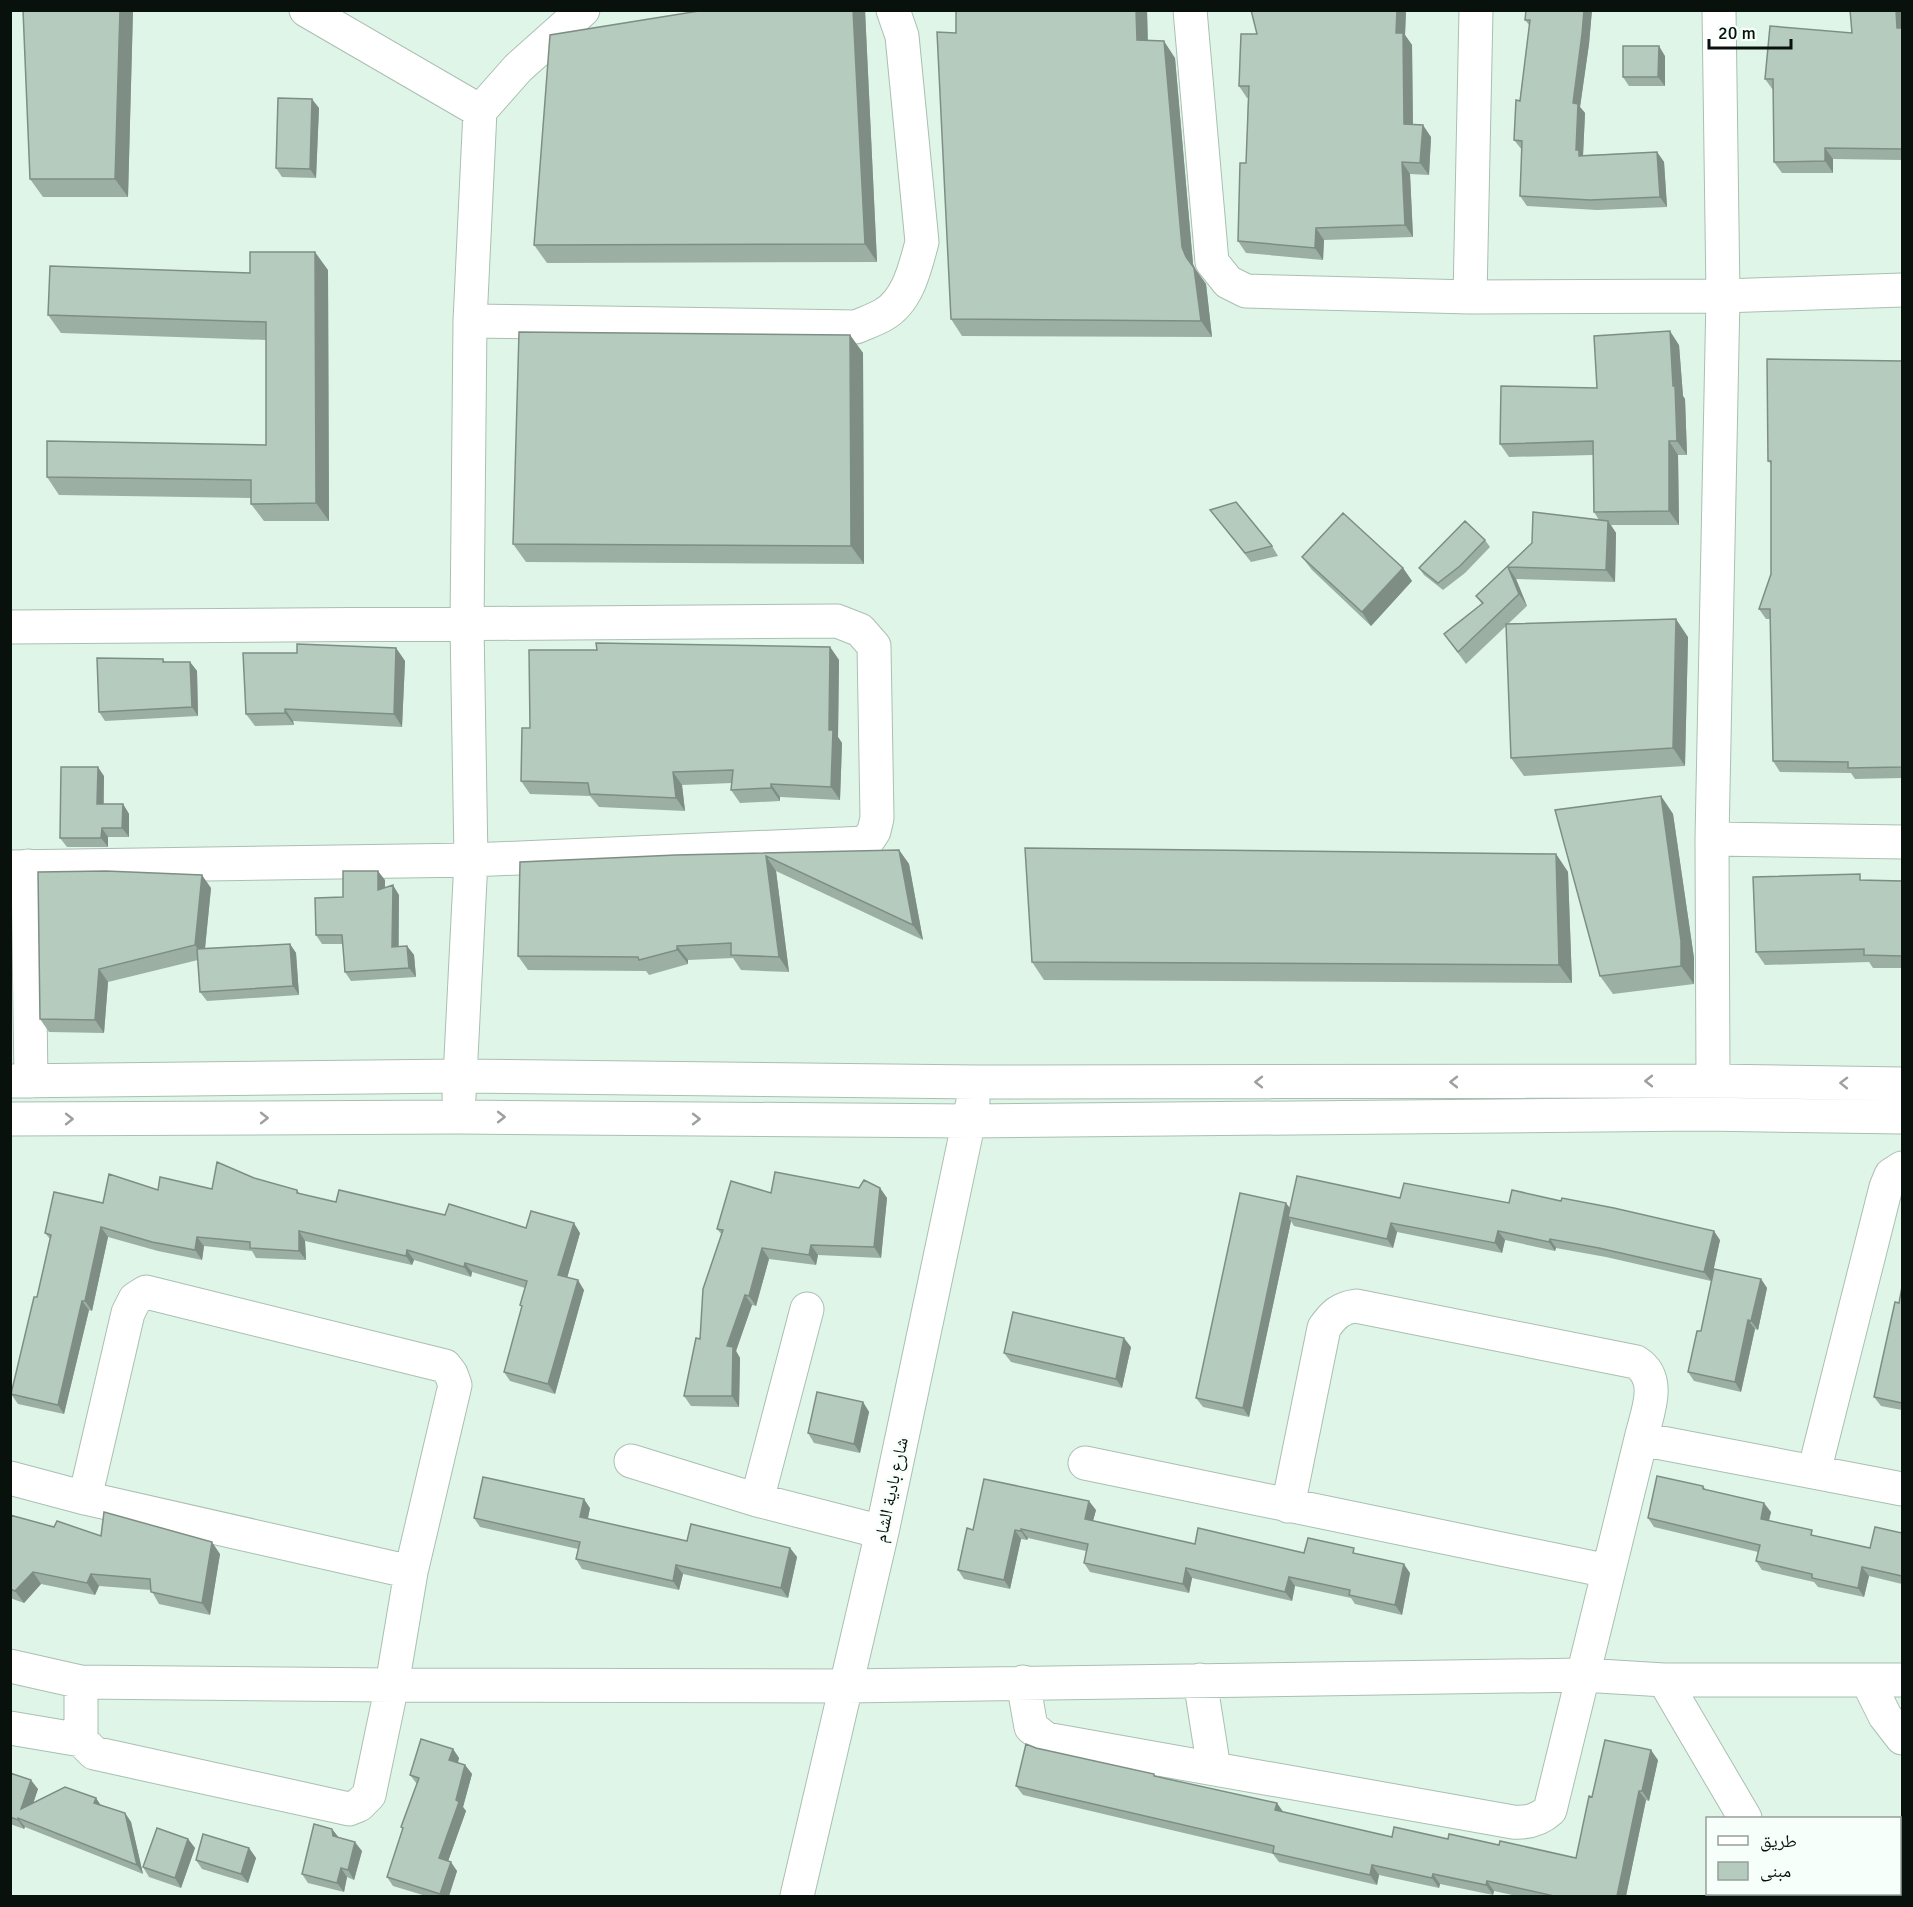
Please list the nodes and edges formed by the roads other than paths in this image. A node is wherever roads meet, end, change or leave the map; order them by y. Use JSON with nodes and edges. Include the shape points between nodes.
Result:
{"nodes":[{"id":1,"x":306,"y":10,"type":"edge"},
{"id":2,"x":583,"y":10,"type":"edge"},
{"id":3,"x":893,"y":10,"type":"edge"},
{"id":4,"x":1190,"y":10,"type":"edge"},
{"id":5,"x":1476,"y":10,"type":"edge"},
{"id":6,"x":1719,"y":10,"type":"edge"},
{"id":7,"x":480,"y":111,"type":"junction"},
{"id":8,"x":1902,"y":290,"type":"edge"},
{"id":9,"x":1723,"y":296,"type":"junction"},
{"id":10,"x":1470,"y":297,"type":"junction"},
{"id":11,"x":470,"y":321,"type":"junction"},
{"id":12,"x":467,"y":625,"type":"junction"},
{"id":13,"x":10,"y":627,"type":"edge"},
{"id":14,"x":1712,"y":839,"type":"junction"},
{"id":15,"x":1902,"y":842,"type":"edge"},
{"id":16,"x":471,"y":860,"type":"junction"},
{"id":17,"x":19,"y":867,"type":"edge"},
{"id":18,"x":460,"y":1076,"type":"junction"},
{"id":19,"x":21,"y":1081,"type":"edge"},
{"id":20,"x":1713,"y":1081,"type":"junction"},
{"id":21,"x":977,"y":1082,"type":"junction"},
{"id":22,"x":1364,"y":1082,"type":"junction"},
{"id":23,"x":1902,"y":1083,"type":"edge"},
{"id":24,"x":458,"y":1117,"type":"junction"},
{"id":25,"x":1366,"y":1117,"type":"junction"},
{"id":26,"x":1902,"y":1117,"type":"edge"},
{"id":27,"x":10,"y":1119,"type":"edge"},
{"id":28,"x":970,"y":1121,"type":"junction"},
{"id":29,"x":1902,"y":1168,"type":"edge"},
{"id":30,"x":807,"y":1309,"type":"dead end"},
{"id":31,"x":1641,"y":1439,"type":"junction"},
{"id":32,"x":631,"y":1461,"type":"dead end"},
{"id":33,"x":1085,"y":1463,"type":"dead end"},
{"id":34,"x":1814,"y":1472,"type":"junction"},
{"id":35,"x":10,"y":1478,"type":"edge"},
{"id":36,"x":1902,"y":1489,"type":"edge"},
{"id":37,"x":85,"y":1498,"type":"junction"},
{"id":38,"x":757,"y":1500,"type":"junction"},
{"id":39,"x":1288,"y":1506,"type":"junction"},
{"id":40,"x":882,"y":1532,"type":"junction"},
{"id":41,"x":1608,"y":1571,"type":"junction"},
{"id":42,"x":411,"y":1572,"type":"junction"},
{"id":43,"x":10,"y":1666,"type":"edge"},
{"id":44,"x":1583,"y":1675,"type":"junction"},
{"id":45,"x":1200,"y":1680,"type":"junction"},
{"id":46,"x":1664,"y":1680,"type":"junction"},
{"id":47,"x":1867,"y":1680,"type":"junction"},
{"id":48,"x":1902,"y":1680,"type":"edge"},
{"id":49,"x":81,"y":1682,"type":"junction"},
{"id":50,"x":1023,"y":1682,"type":"junction"},
{"id":51,"x":392,"y":1685,"type":"junction"},
{"id":52,"x":847,"y":1686,"type":"junction"},
{"id":53,"x":10,"y":1728,"type":"edge"},
{"id":54,"x":1902,"y":1738,"type":"edge"},
{"id":55,"x":81,"y":1740,"type":"junction"},
{"id":56,"x":1214,"y":1769,"type":"junction"},
{"id":57,"x":1744,"y":1817,"type":"edge"},
{"id":58,"x":797,"y":1896,"type":"edge"}],
"edges":[{"from":1,"to":7,"type":"street"},
{"from":2,"to":7,"type":"street","via":[[518,68]]},
{"from":3,"to":11,"type":"street","via":[[902,36],[922,242],[901,299],[885,314],[856,327]]},
{"from":4,"to":10,"type":"street","via":[[1212,262],[1228,282],[1246,291]]},
{"from":5,"to":10,"type":"street"},
{"from":6,"to":9,"type":"street"},
{"from":7,"to":11,"type":"street"},
{"from":8,"to":9,"type":"street"},
{"from":9,"to":10,"type":"street"},
{"from":9,"to":14,"type":"street"},
{"from":11,"to":12,"type":"street"},
{"from":12,"to":13,"type":"street"},
{"from":12,"to":16,"type":"street"},
{"from":12,"to":16,"type":"street","via":[[837,621],[860,630],[874,646],[877,775],[877,818],[866,843]]},
{"from":14,"to":15,"type":"street"},
{"from":14,"to":20,"type":"street"},
{"from":16,"to":17,"type":"street"},
{"from":16,"to":18,"type":"street"},
{"from":17,"to":19,"type":"street"},
{"from":18,"to":19,"type":"street"},
{"from":18,"to":21,"type":"street"},
{"from":18,"to":24,"type":"street"},
{"from":20,"to":22,"type":"street","one_way":true},
{"from":23,"to":20,"type":"street","one_way":true},
{"from":22,"to":21,"type":"street","one_way":true},
{"from":21,"to":28,"type":"street","name":"شارع بادية الشام"},
{"from":22,"to":25,"type":"street"},
{"from":27,"to":24,"type":"street","one_way":true},
{"from":24,"to":28,"type":"street","one_way":true},
{"from":25,"to":26,"type":"street"},
{"from":25,"to":28,"type":"street"},
{"from":28,"to":40,"type":"street","name":"شارع بادية الشام"},
{"from":29,"to":34,"type":"street","via":[[1891,1174],[1886,1187]]},
{"from":30,"to":38,"type":"street"},
{"from":31,"to":34,"type":"street"},
{"from":31,"to":39,"type":"street","via":[[1652,1387],[1643,1366],[1636,1362],[1347,1307],[1333,1314],[1324,1328]]},
{"from":31,"to":41,"type":"street"},
{"from":32,"to":38,"type":"street"},
{"from":33,"to":39,"type":"street"},
{"from":34,"to":36,"type":"street"},
{"from":35,"to":37,"type":"street"},
{"from":37,"to":42,"type":"street"},
{"from":37,"to":42,"type":"street","via":[[128,1313],[135,1299],[146,1292],[445,1366],[455,1385]]},
{"from":38,"to":40,"type":"street"},
{"from":39,"to":41,"type":"street"},
{"from":40,"to":52,"type":"street","name":"شارع بادية الشام"},
{"from":41,"to":44,"type":"street"},
{"from":42,"to":51,"type":"street"},
{"from":43,"to":49,"type":"street"},
{"from":44,"to":45,"type":"street"},
{"from":44,"to":46,"type":"street"},
{"from":44,"to":56,"type":"street","via":[[1550,1810],[1538,1819],[1526,1822]]},
{"from":45,"to":50,"type":"street"},
{"from":45,"to":56,"type":"street"},
{"from":46,"to":47,"type":"street"},
{"from":46,"to":57,"type":"street"},
{"from":47,"to":48,"type":"street"},
{"from":47,"to":54,"type":"street","via":[[1885,1716]]},
{"from":49,"to":51,"type":"street"},
{"from":49,"to":55,"type":"street"},
{"from":50,"to":52,"type":"street"},
{"from":50,"to":56,"type":"street","via":[[1031,1727],[1046,1739]]},
{"from":51,"to":52,"type":"street"},
{"from":51,"to":55,"type":"street","via":[[369,1795],[349,1809],[94,1753]]},
{"from":52,"to":58,"type":"street","name":"شارع بادية الشام"},
{"from":53,"to":55,"type":"street"}]}
